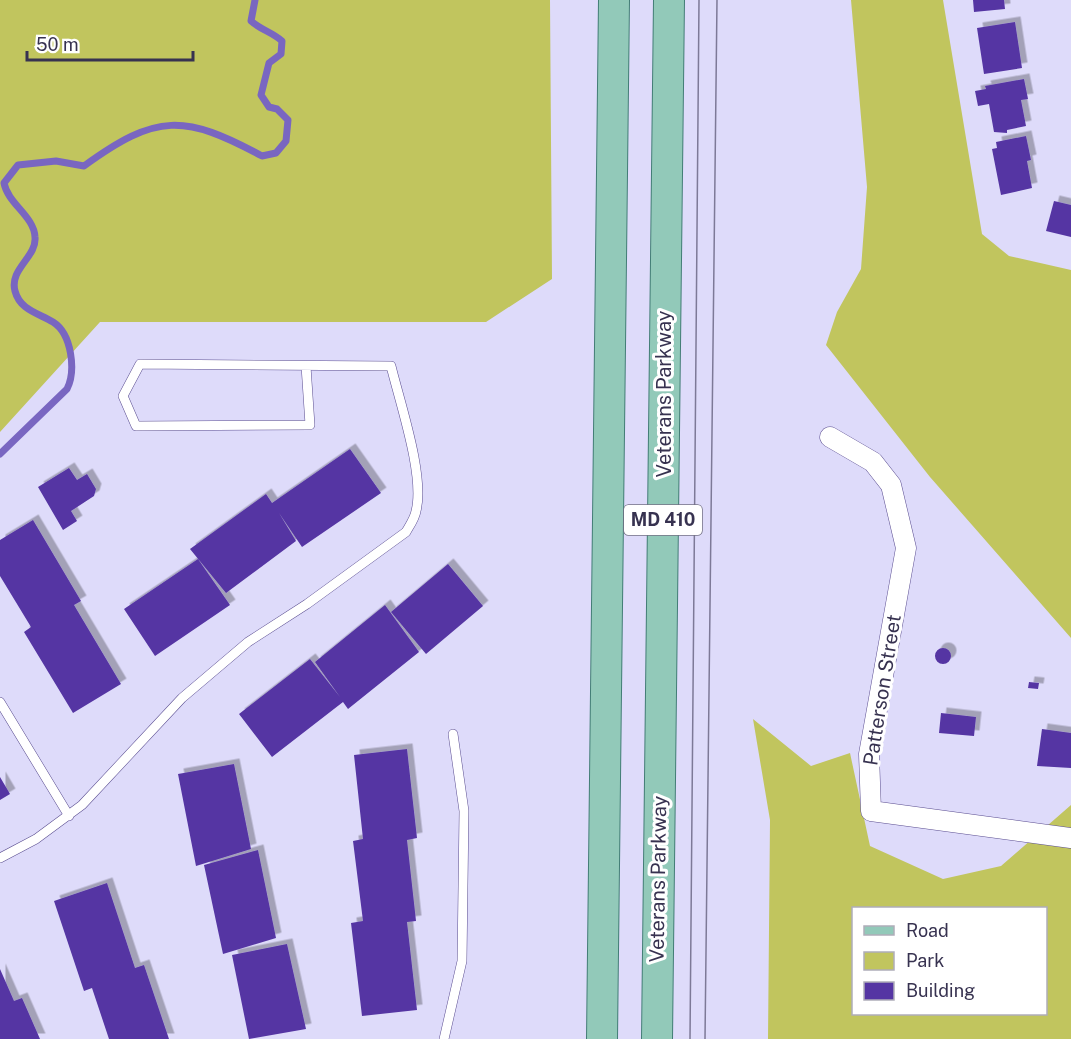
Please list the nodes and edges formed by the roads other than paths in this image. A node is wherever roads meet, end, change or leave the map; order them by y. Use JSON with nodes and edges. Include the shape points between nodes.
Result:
{"nodes":[{"id":1,"x":614,"y":0,"type":"edge"},
{"id":2,"x":669,"y":0,"type":"edge"},
{"id":3,"x":306,"y":366,"type":"junction"},
{"id":4,"x":830,"y":437,"type":"dead end"},
{"id":5,"x":0,"y":702,"type":"edge"},
{"id":6,"x":453,"y":734,"type":"dead end"},
{"id":7,"x":69,"y":816,"type":"junction"},
{"id":8,"x":1071,"y":838,"type":"edge"},
{"id":9,"x":0,"y":858,"type":"edge"},
{"id":10,"x":444,"y":1039,"type":"edge"},
{"id":11,"x":602,"y":1039,"type":"edge"},
{"id":12,"x":657,"y":1039,"type":"edge"}],
"edges":[{"from":1,"to":11,"type":"main road","number":"MD 410"},
{"from":2,"to":12,"type":"main road","name":"Veterans Parkway","number":"MD 410"},
{"from":3,"to":3,"type":"lane","via":[[140,364],[123,396],[136,426],[310,425]]},
{"from":3,"to":7,"type":"lane","via":[[391,366],[417,477],[416,514],[406,532],[394,542],[248,642],[182,698]]},
{"from":4,"to":8,"type":"street","name":"Patterson Street","via":[[873,462],[891,485],[906,548],[869,754],[871,811]]},
{"from":5,"to":7,"type":"lane"},
{"from":6,"to":10,"type":"lane","via":[[464,811],[462,961]]},
{"from":7,"to":9,"type":"lane"}]}
